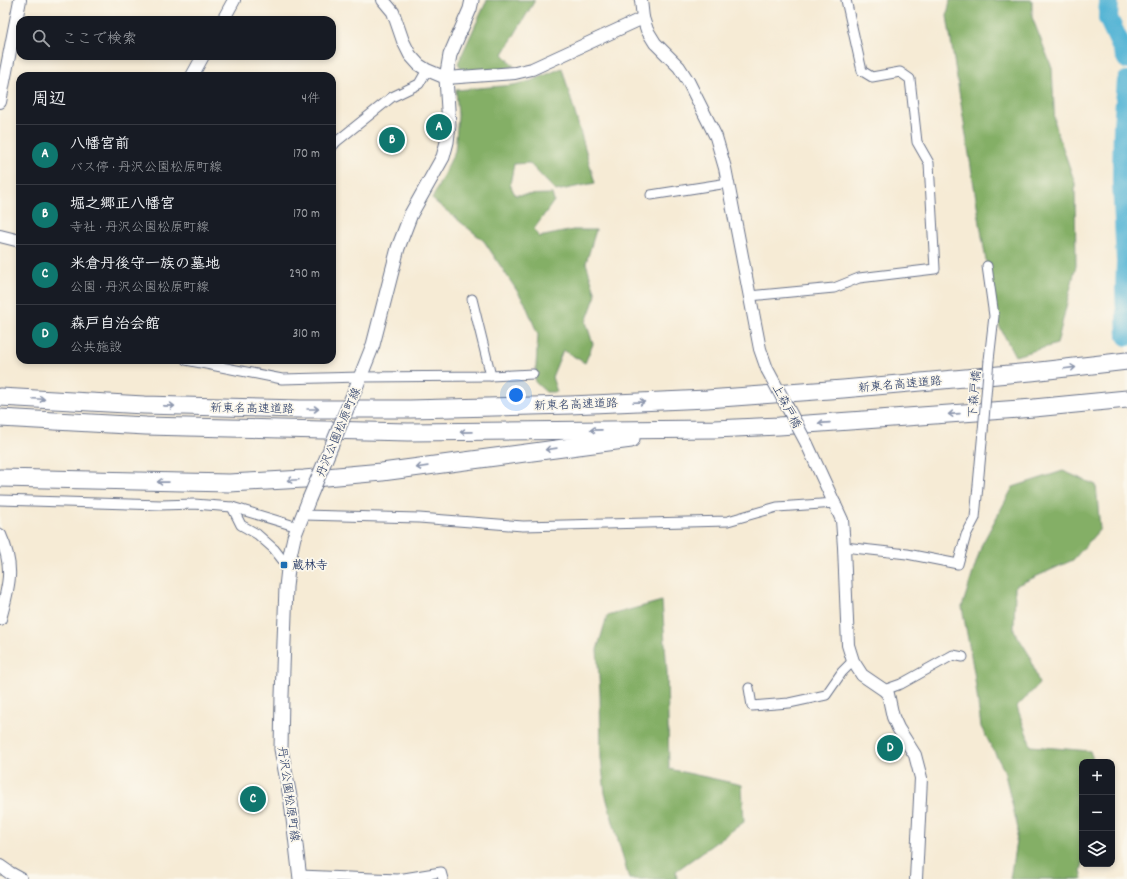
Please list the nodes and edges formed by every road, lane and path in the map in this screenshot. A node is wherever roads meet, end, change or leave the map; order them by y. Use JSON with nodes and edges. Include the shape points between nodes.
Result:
{"nodes":[{"id":1,"x":20,"y":0,"type":"edge"},
{"id":2,"x":234,"y":0,"type":"edge"},
{"id":3,"x":383,"y":0,"type":"edge"},
{"id":4,"x":472,"y":0,"type":"edge"},
{"id":5,"x":641,"y":0,"type":"edge"},
{"id":6,"x":846,"y":0,"type":"edge"},
{"id":7,"x":17,"y":16,"type":"edge"},
{"id":8,"x":225,"y":16,"type":"edge"},
{"id":9,"x":643,"y":18,"type":"junction"},
{"id":10,"x":16,"y":20,"type":"edge"},
{"id":11,"x":201,"y":60,"type":"edge"},
{"id":12,"x":427,"y":70,"type":"junction"},
{"id":13,"x":194,"y":72,"type":"edge"},
{"id":14,"x":451,"y":78,"type":"junction"},
{"id":15,"x":0,"y":102,"type":"edge"},
{"id":16,"x":336,"y":142,"type":"edge"},
{"id":17,"x":728,"y":183,"type":"junction"},
{"id":18,"x":651,"y":195,"type":"dead end"},
{"id":19,"x":0,"y":236,"type":"edge"},
{"id":20,"x":16,"y":239,"type":"edge"},
{"id":21,"x":987,"y":266,"type":"dead end"},
{"id":22,"x":749,"y":296,"type":"junction"},
{"id":23,"x":472,"y":299,"type":"dead end"},
{"id":24,"x":1127,"y":361,"type":"edge"},
{"id":25,"x":212,"y":364,"type":"edge"},
{"id":26,"x":534,"y":374,"type":"dead end"},
{"id":27,"x":492,"y":376,"type":"junction"},
{"id":28,"x":361,"y":377,"type":"junction"},
{"id":29,"x":0,"y":397,"type":"edge"},
{"id":30,"x":1127,"y":399,"type":"edge"},
{"id":31,"x":0,"y":418,"type":"edge"},
{"id":32,"x":714,"y":429,"type":"junction"},
{"id":33,"x":3,"y":478,"type":"edge"},
{"id":34,"x":0,"y":500,"type":"edge"},
{"id":35,"x":836,"y":503,"type":"junction"},
{"id":36,"x":232,"y":507,"type":"junction"},
{"id":37,"x":301,"y":521,"type":"junction"},
{"id":38,"x":0,"y":535,"type":"edge"},
{"id":39,"x":844,"y":547,"type":"junction"},
{"id":40,"x":288,"y":567,"type":"junction"},
{"id":41,"x":0,"y":619,"type":"edge"},
{"id":42,"x":963,"y":657,"type":"dead end"},
{"id":43,"x":853,"y":661,"type":"junction"},
{"id":44,"x":749,"y":688,"type":"dead end"},
{"id":45,"x":884,"y":690,"type":"junction"},
{"id":46,"x":0,"y":866,"type":"edge"},
{"id":47,"x":300,"y":877,"type":"edge"},
{"id":48,"x":21,"y":879,"type":"edge"},
{"id":49,"x":443,"y":879,"type":"edge"},
{"id":50,"x":916,"y":879,"type":"edge"}],
"edges":[{"from":1,"to":7,"type":"street"},
{"from":2,"to":8,"type":"street"},
{"from":3,"to":12,"type":"street","via":[[393,12],[410,55]]},
{"from":4,"to":14,"type":"main road","name":"丹沢公園松原町線","via":[[450,55]]},
{"from":5,"to":9,"type":"street","name":"上森戸橋"},
{"from":6,"to":22,"type":"street","via":[[862,71],[872,77],[900,72],[910,79],[917,142],[929,163],[935,269],[859,278],[834,288]]},
{"from":9,"to":14,"type":"street","via":[[532,68],[515,73]]},
{"from":9,"to":17,"type":"street","name":"上森戸橋","via":[[655,42],[679,67],[688,81],[716,137]]},
{"from":10,"to":15,"type":"street"},
{"from":11,"to":13,"type":"street"},
{"from":12,"to":14,"type":"street"},
{"from":12,"to":16,"type":"street","via":[[419,84],[392,98]]},
{"from":14,"to":28,"type":"main road","name":"丹沢公園松原町線","via":[[449,126],[443,157],[411,214],[398,248],[373,345]]},
{"from":17,"to":18,"type":"street"},
{"from":17,"to":22,"type":"street","name":"上森戸橋"},
{"from":19,"to":20,"type":"street"},
{"from":21,"to":39,"type":"street","name":"下森戸橋","bridge":true,"via":[[994,316],[975,518],[966,536],[958,564],[907,554]]},
{"from":22,"to":35,"type":"street","name":"上森戸橋","bridge":true,"via":[[760,349],[767,368]]},
{"from":23,"to":27,"type":"street"},
{"from":29,"to":24,"type":"highway","name":"新東名高速道路","one_way":true,"via":[[144,405],[300,409],[570,405],[707,399],[843,389]]},
{"from":25,"to":28,"type":"street","via":[[282,379]]},
{"from":26,"to":27,"type":"street"},
{"from":27,"to":28,"type":"street"},
{"from":28,"to":37,"type":"main road","name":"丹沢公園松原町線","bridge":true},
{"from":30,"to":32,"type":"highway","name":"新東名高速道路","one_way":true,"via":[[1034,408]]},
{"from":32,"to":31,"type":"highway","name":"新東名高速道路","one_way":true,"via":[[408,432],[146,426]]},
{"from":32,"to":33,"type":"highway","one_way":true,"via":[[382,472],[304,479],[229,483]]},
{"from":34,"to":36,"type":"street"},
{"from":35,"to":37,"type":"street","via":[[776,507],[728,521],[523,526],[420,518]]},
{"from":35,"to":39,"type":"street","name":"上森戸橋","via":[[842,520]]},
{"from":36,"to":37,"type":"street"},
{"from":36,"to":40,"type":"street","via":[[241,525],[263,539]]},
{"from":37,"to":40,"type":"main road","name":"丹沢公園松原町線","via":[[290,552]]},
{"from":38,"to":41,"type":"street","via":[[7,554],[10,576]]},
{"from":39,"to":43,"type":"street","name":"上森戸橋","via":[[848,645]]},
{"from":40,"to":47,"type":"main road","name":"丹沢公園松原町線","via":[[281,749],[291,802]]},
{"from":42,"to":45,"type":"street","via":[[953,655],[901,684]]},
{"from":43,"to":44,"type":"street","via":[[826,695],[789,703],[752,706]]},
{"from":43,"to":45,"type":"street","via":[[862,675]]},
{"from":45,"to":50,"type":"street","via":[[888,694],[898,728],[915,755],[921,778]]},
{"from":46,"to":48,"type":"street"},
{"from":47,"to":49,"type":"street","via":[[398,879],[441,872]]}]}
